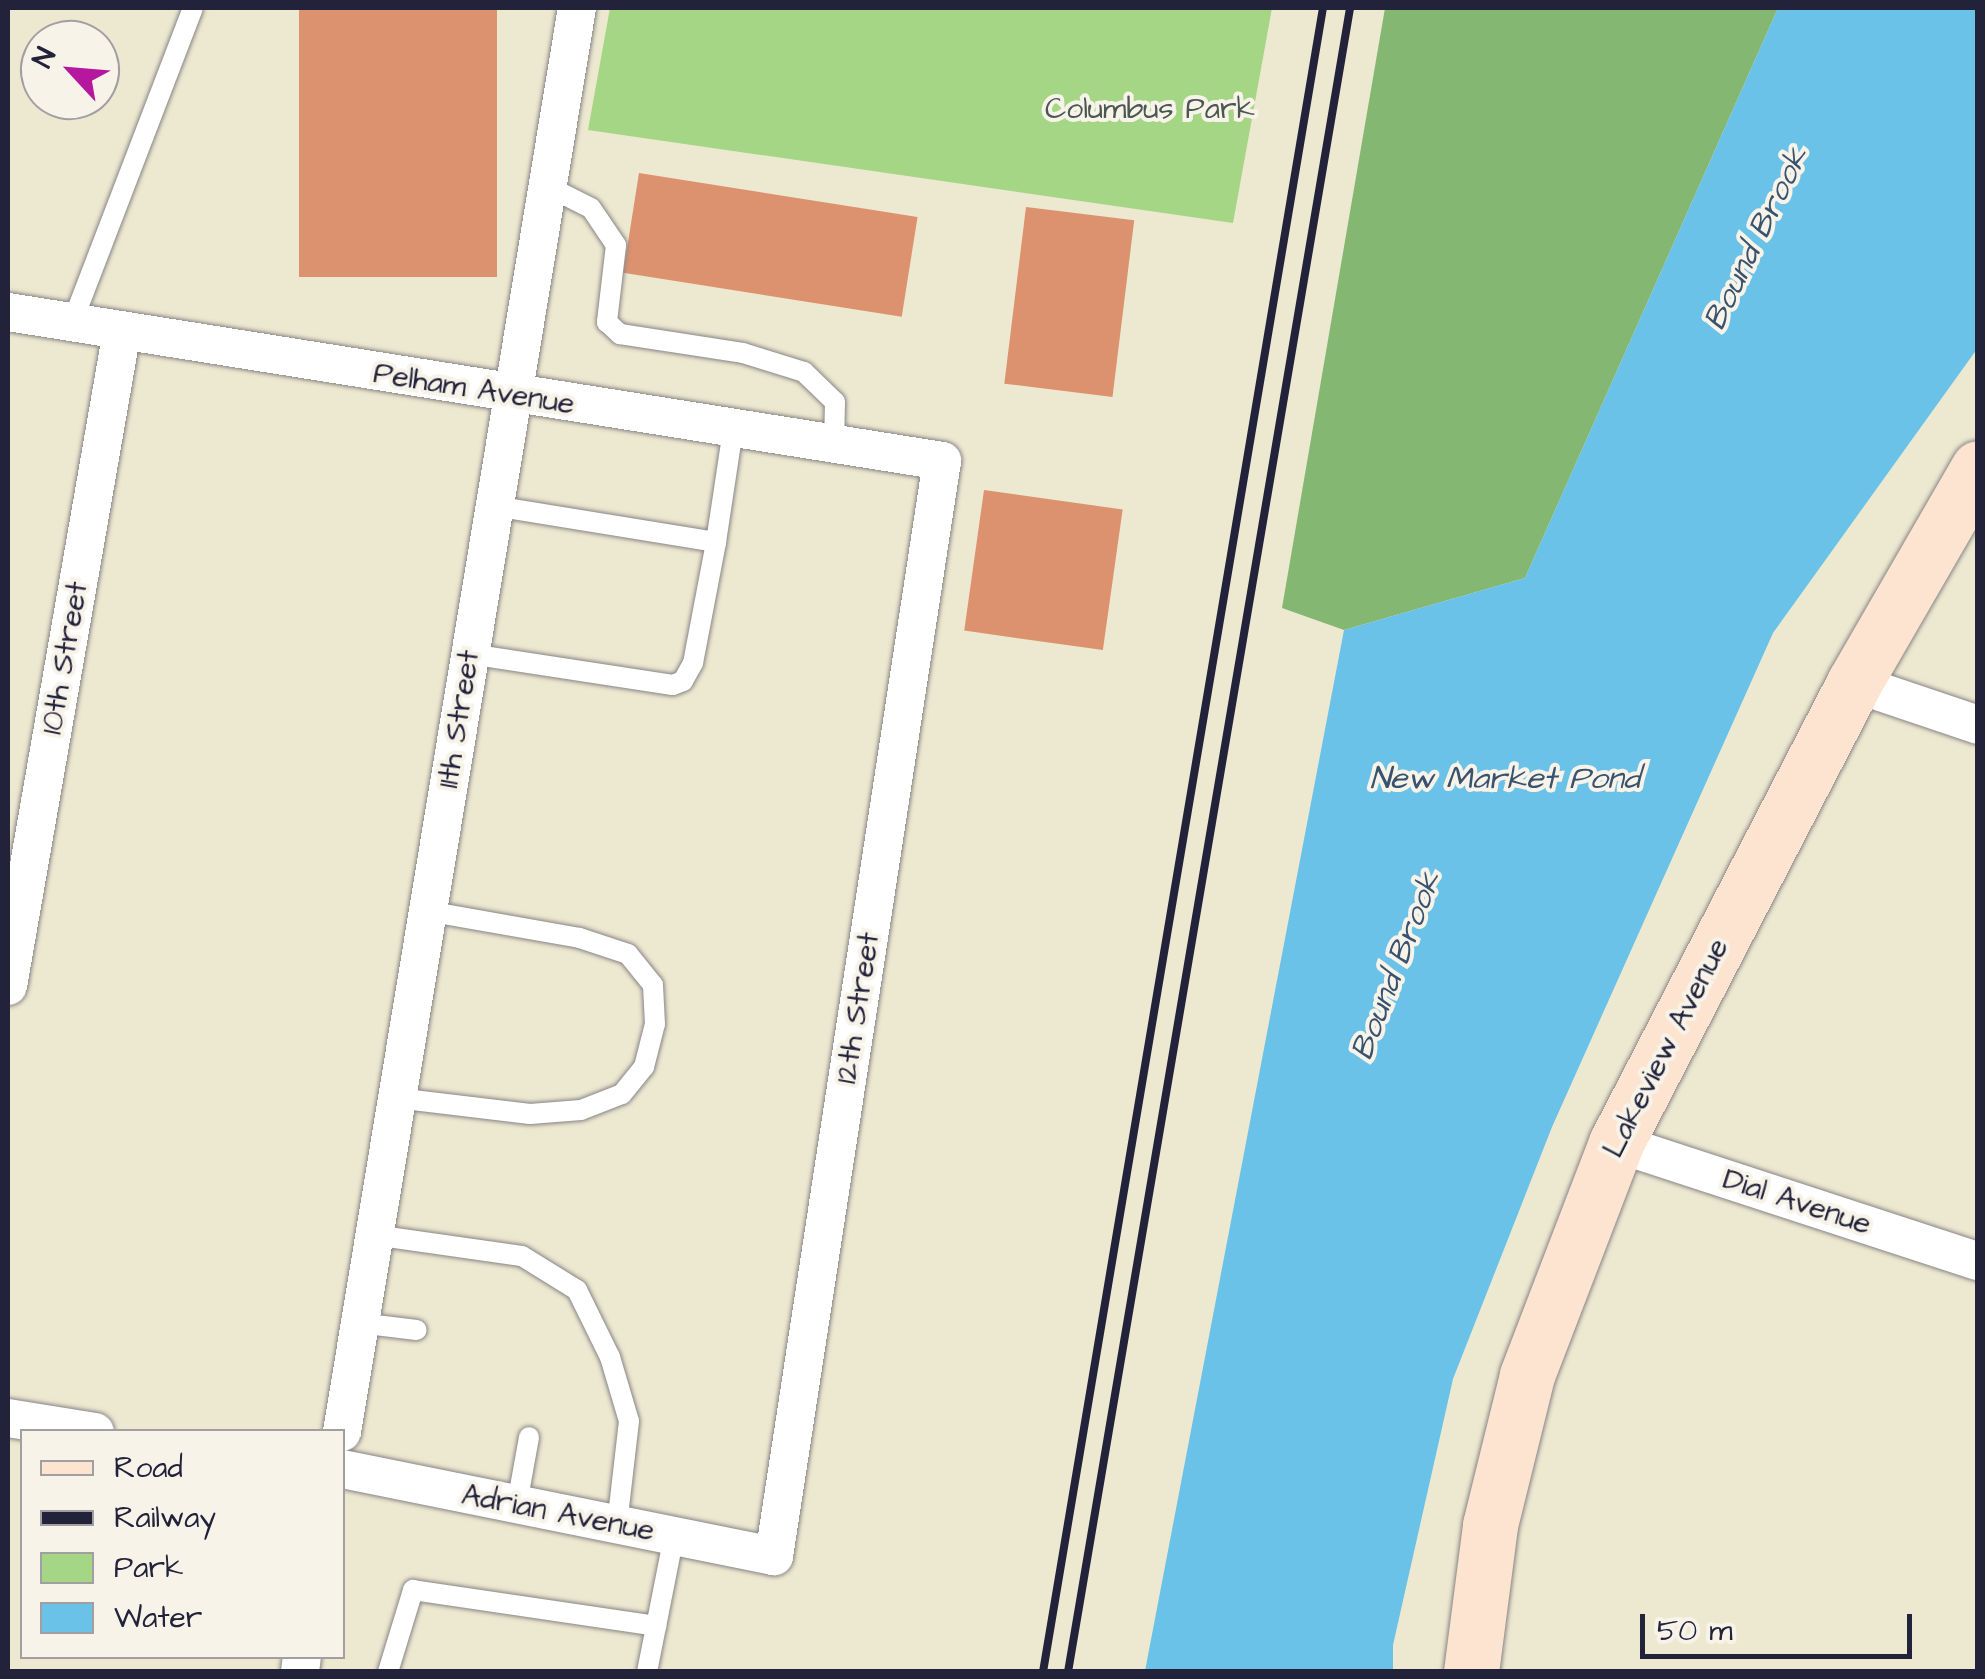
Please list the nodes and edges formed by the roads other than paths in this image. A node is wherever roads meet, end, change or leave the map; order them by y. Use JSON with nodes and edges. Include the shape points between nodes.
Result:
{"nodes":[{"id":1,"x":193,"y":8,"type":"edge"},
{"id":2,"x":577,"y":8,"type":"edge"},
{"id":3,"x":546,"y":186,"type":"junction"},
{"id":4,"x":8,"y":312,"type":"edge"},
{"id":5,"x":72,"y":323,"type":"junction"},
{"id":6,"x":122,"y":331,"type":"junction"},
{"id":7,"x":510,"y":396,"type":"junction"},
{"id":8,"x":733,"y":430,"type":"junction"},
{"id":9,"x":834,"y":444,"type":"junction"},
{"id":10,"x":942,"y":460,"type":"joint"},
{"id":11,"x":1978,"y":468,"type":"edge"},
{"id":12,"x":494,"y":506,"type":"junction"},
{"id":13,"x":716,"y":542,"type":"junction"},
{"id":14,"x":470,"y":654,"type":"junction"},
{"id":15,"x":1854,"y":683,"type":"junction"},
{"id":16,"x":1978,"y":726,"type":"edge"},
{"id":17,"x":427,"y":911,"type":"junction"},
{"id":18,"x":8,"y":986,"type":"edge"},
{"id":19,"x":396,"y":1098,"type":"junction"},
{"id":20,"x":1616,"y":1143,"type":"junction"},
{"id":21,"x":374,"y":1235,"type":"junction"},
{"id":22,"x":1978,"y":1261,"type":"edge"},
{"id":23,"x":360,"y":1323,"type":"junction"},
{"id":24,"x":416,"y":1330,"type":"dead end"},
{"id":25,"x":8,"y":1418,"type":"edge"},
{"id":26,"x":76,"y":1429,"type":"edge"},
{"id":27,"x":342,"y":1429,"type":"edge"},
{"id":28,"x":529,"y":1436,"type":"dead end"},
{"id":29,"x":345,"y":1471,"type":"edge"},
{"id":30,"x":518,"y":1504,"type":"junction"},
{"id":31,"x":618,"y":1524,"type":"junction"},
{"id":32,"x":674,"y":1536,"type":"junction"},
{"id":33,"x":774,"y":1556,"type":"joint"},
{"id":34,"x":656,"y":1626,"type":"junction"},
{"id":35,"x":388,"y":1672,"type":"edge"},
{"id":36,"x":647,"y":1672,"type":"edge"},
{"id":37,"x":1471,"y":1672,"type":"edge"}],
"edges":[{"from":1,"to":5,"type":"lane"},
{"from":2,"to":3,"type":"street","name":"11th Street"},
{"from":3,"to":7,"type":"street","name":"11th Street"},
{"from":3,"to":9,"type":"lane","via":[[592,208],[616,244],[607,322],[620,334],[743,353],[804,372],[835,402]]},
{"from":4,"to":5,"type":"street","name":"Pelham Avenue"},
{"from":5,"to":6,"type":"street","name":"Pelham Avenue"},
{"from":6,"to":7,"type":"street","name":"Pelham Avenue"},
{"from":6,"to":18,"type":"street","name":"10th Street"},
{"from":7,"to":8,"type":"street","name":"Pelham Avenue"},
{"from":7,"to":12,"type":"street","name":"11th Street"},
{"from":8,"to":9,"type":"street","name":"Pelham Avenue"},
{"from":8,"to":13,"type":"lane"},
{"from":9,"to":10,"type":"street","name":"Pelham Avenue"},
{"from":10,"to":33,"type":"street","name":"12th Street"},
{"from":11,"to":15,"type":"main road","name":"Lakeview Avenue"},
{"from":12,"to":13,"type":"lane"},
{"from":12,"to":14,"type":"street","name":"11th Street"},
{"from":13,"to":14,"type":"lane","via":[[694,663],[673,685]]},
{"from":14,"to":17,"type":"street","name":"11th Street"},
{"from":15,"to":16,"type":"street"},
{"from":15,"to":20,"type":"main road","name":"Lakeview Avenue"},
{"from":17,"to":19,"type":"street","name":"11th Street"},
{"from":17,"to":19,"type":"lane","via":[[580,938],[628,954],[653,985],[655,1024],[644,1067],[622,1094],[581,1110],[530,1114]]},
{"from":19,"to":21,"type":"street","name":"11th Street"},
{"from":20,"to":22,"type":"street","name":"Dial Avenue"},
{"from":20,"to":37,"type":"main road","name":"Lakeview Avenue","via":[[1527,1375],[1490,1525]]},
{"from":21,"to":23,"type":"street","name":"11th Street"},
{"from":21,"to":31,"type":"lane","via":[[522,1256],[578,1290],[610,1357],[629,1421]]},
{"from":23,"to":24,"type":"lane"},
{"from":23,"to":27,"type":"street","name":"11th Street"},
{"from":25,"to":26,"type":"street"},
{"from":28,"to":30,"type":"lane"},
{"from":29,"to":30,"type":"street","name":"Adrian Avenue"},
{"from":30,"to":31,"type":"street","name":"Adrian Avenue"},
{"from":31,"to":32,"type":"street","name":"Adrian Avenue"},
{"from":32,"to":33,"type":"street","name":"Adrian Avenue"},
{"from":32,"to":34,"type":"lane"},
{"from":34,"to":35,"type":"lane","via":[[413,1590]]},
{"from":34,"to":36,"type":"lane"}]}
